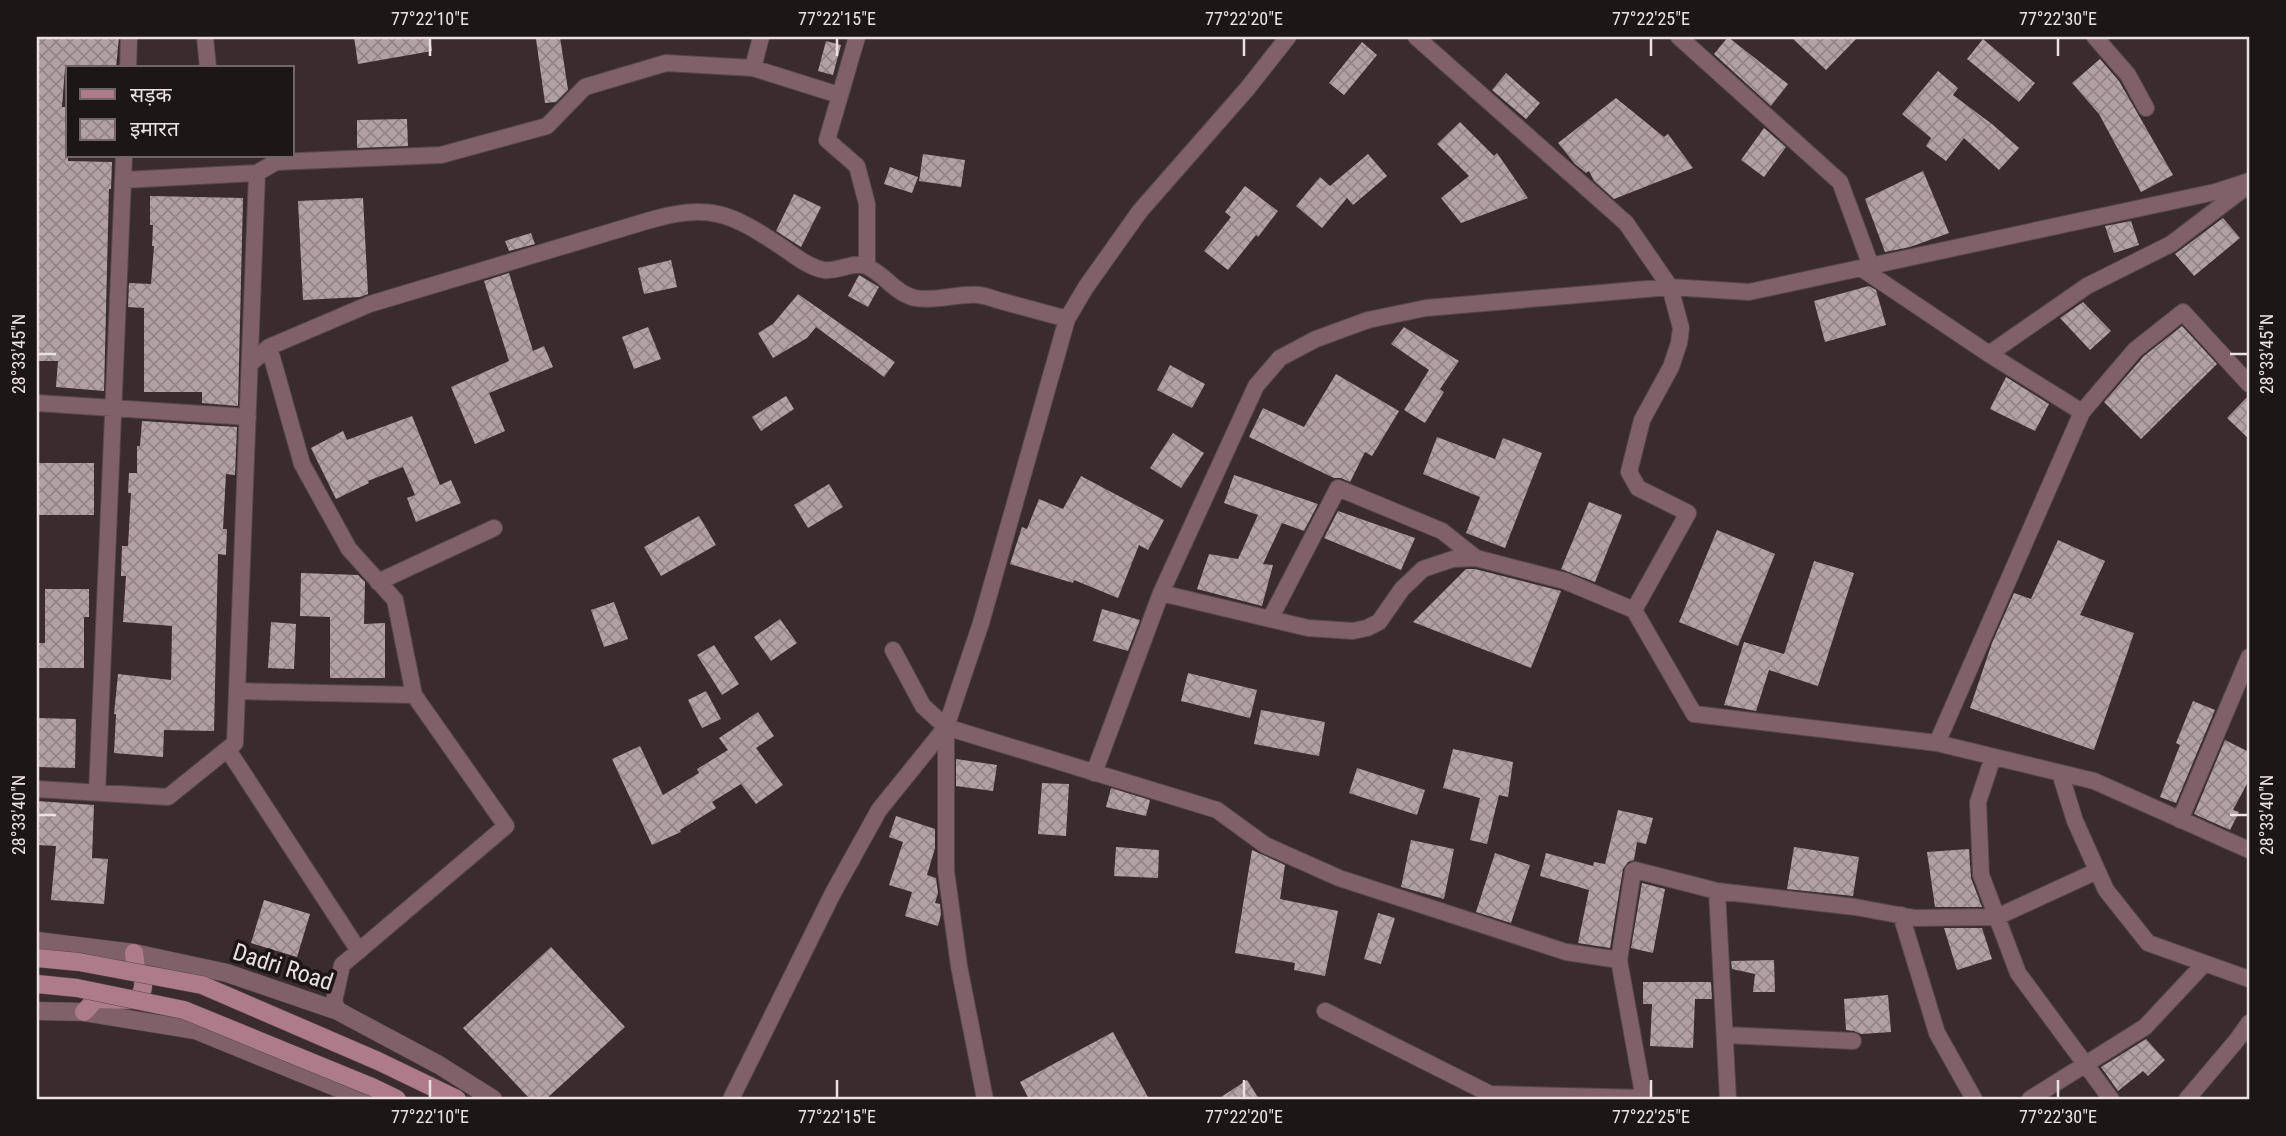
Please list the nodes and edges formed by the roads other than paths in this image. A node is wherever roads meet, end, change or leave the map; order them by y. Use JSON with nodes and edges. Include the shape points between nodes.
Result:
{"nodes":[{"id":1,"x":129,"y":37,"type":"edge"},
{"id":2,"x":205,"y":37,"type":"edge"},
{"id":3,"x":761,"y":37,"type":"edge"},
{"id":4,"x":857,"y":37,"type":"edge"},
{"id":5,"x":1288,"y":37,"type":"edge"},
{"id":6,"x":1416,"y":37,"type":"edge"},
{"id":7,"x":1679,"y":37,"type":"edge"},
{"id":8,"x":2095,"y":37,"type":"edge"},
{"id":9,"x":128,"y":66,"type":"edge"},
{"id":10,"x":208,"y":66,"type":"edge"},
{"id":11,"x":754,"y":68,"type":"junction"},
{"id":12,"x":839,"y":95,"type":"junction"},
{"id":13,"x":2146,"y":108,"type":"dead end"},
{"id":14,"x":124,"y":158,"type":"edge"},
{"id":15,"x":275,"y":159,"type":"edge"},
{"id":16,"x":257,"y":173,"type":"junction"},
{"id":17,"x":123,"y":180,"type":"junction"},
{"id":18,"x":2245,"y":188,"type":"edge"},
{"id":19,"x":867,"y":267,"type":"junction"},
{"id":20,"x":1866,"y":267,"type":"junction"},
{"id":21,"x":1670,"y":287,"type":"junction"},
{"id":22,"x":1067,"y":319,"type":"junction"},
{"id":23,"x":269,"y":347,"type":"junction"},
{"id":24,"x":1989,"y":354,"type":"junction"},
{"id":25,"x":250,"y":364,"type":"junction"},
{"id":26,"x":2249,"y":384,"type":"edge"},
{"id":27,"x":37,"y":402,"type":"edge"},
{"id":28,"x":113,"y":408,"type":"junction"},
{"id":29,"x":2082,"y":412,"type":"junction"},
{"id":30,"x":248,"y":417,"type":"junction"},
{"id":31,"x":494,"y":528,"type":"dead end"},
{"id":32,"x":1476,"y":558,"type":"junction"},
{"id":33,"x":378,"y":582,"type":"junction"},
{"id":34,"x":1161,"y":593,"type":"junction"},
{"id":35,"x":1634,"y":610,"type":"junction"},
{"id":36,"x":1270,"y":619,"type":"junction"},
{"id":37,"x":893,"y":650,"type":"dead end"},
{"id":38,"x":2249,"y":657,"type":"edge"},
{"id":39,"x":237,"y":691,"type":"junction"},
{"id":40,"x":414,"y":695,"type":"junction"},
{"id":41,"x":946,"y":727,"type":"junction"},
{"id":42,"x":1937,"y":743,"type":"junction"},
{"id":43,"x":228,"y":750,"type":"junction"},
{"id":44,"x":1993,"y":757,"type":"junction"},
{"id":45,"x":1094,"y":773,"type":"junction"},
{"id":46,"x":2060,"y":773,"type":"junction"},
{"id":47,"x":37,"y":789,"type":"edge"},
{"id":48,"x":97,"y":793,"type":"junction"},
{"id":49,"x":2180,"y":820,"type":"junction"},
{"id":50,"x":2249,"y":850,"type":"edge"},
{"id":51,"x":2097,"y":871,"type":"junction"},
{"id":52,"x":1717,"y":891,"type":"junction"},
{"id":53,"x":1901,"y":915,"type":"junction"},
{"id":54,"x":1997,"y":917,"type":"junction"},
{"id":55,"x":37,"y":941,"type":"edge"},
{"id":56,"x":359,"y":951,"type":"junction"},
{"id":57,"x":134,"y":953,"type":"junction"},
{"id":58,"x":37,"y":958,"type":"edge"},
{"id":59,"x":1619,"y":960,"type":"junction"},
{"id":60,"x":2204,"y":964,"type":"junction"},
{"id":61,"x":2249,"y":979,"type":"edge"},
{"id":62,"x":37,"y":984,"type":"edge"},
{"id":63,"x":37,"y":1011,"type":"edge"},
{"id":64,"x":338,"y":1011,"type":"junction"},
{"id":65,"x":1325,"y":1011,"type":"dead end"},
{"id":66,"x":85,"y":1012,"type":"junction"},
{"id":67,"x":2249,"y":1023,"type":"edge"},
{"id":68,"x":1725,"y":1035,"type":"junction"},
{"id":69,"x":1853,"y":1041,"type":"dead end"},
{"id":70,"x":2085,"y":1064,"type":"junction"},
{"id":71,"x":1593,"y":1098,"type":"edge"},
{"id":72,"x":365,"y":1099,"type":"edge"},
{"id":73,"x":397,"y":1099,"type":"edge"},
{"id":74,"x":457,"y":1099,"type":"edge"},
{"id":75,"x":493,"y":1099,"type":"edge"},
{"id":76,"x":732,"y":1099,"type":"edge"},
{"id":77,"x":985,"y":1099,"type":"edge"},
{"id":78,"x":1644,"y":1099,"type":"edge"},
{"id":79,"x":1728,"y":1099,"type":"edge"},
{"id":80,"x":1974,"y":1099,"type":"edge"},
{"id":81,"x":2030,"y":1099,"type":"edge"},
{"id":82,"x":2111,"y":1099,"type":"edge"},
{"id":83,"x":2187,"y":1099,"type":"edge"}],
"edges":[{"from":1,"to":9,"type":"street"},
{"from":2,"to":10,"type":"street"},
{"from":3,"to":11,"type":"street"},
{"from":4,"to":12,"type":"street"},
{"from":5,"to":22,"type":"street","via":[[1140,211]]},
{"from":6,"to":21,"type":"street","via":[[1626,223]]},
{"from":7,"to":20,"type":"street","via":[[1840,182]]},
{"from":8,"to":13,"type":"street","via":[[2128,75]]},
{"from":11,"to":12,"type":"street"},
{"from":11,"to":15,"type":"street","via":[[666,63],[585,87],[547,126],[441,155]]},
{"from":12,"to":19,"type":"street","via":[[827,140],[857,166],[867,204]]},
{"from":14,"to":17,"type":"street"},
{"from":15,"to":16,"type":"street"},
{"from":16,"to":17,"type":"street"},
{"from":16,"to":25,"type":"street"},
{"from":17,"to":28,"type":"street"},
{"from":18,"to":20,"type":"street"},
{"from":18,"to":24,"type":"street","via":[[2171,244],[2087,286]]},
{"from":19,"to":22,"type":"street","via":[[913,297],[981,295]]},
{"from":19,"to":23,"type":"street","via":[[824,270],[744,222],[718,213],[690,211],[370,304]]},
{"from":20,"to":21,"type":"street","via":[[1749,292]]},
{"from":20,"to":24,"type":"street"},
{"from":21,"to":34,"type":"street","via":[[1426,308],[1368,320],[1280,358],[1256,386]]},
{"from":21,"to":35,"type":"street","via":[[1681,328],[1679,344],[1642,421],[1629,472],[1638,488],[1688,513]]},
{"from":22,"to":41,"type":"street","via":[[981,623]]},
{"from":23,"to":25,"type":"street"},
{"from":23,"to":33,"type":"street","via":[[302,464],[349,549]]},
{"from":24,"to":29,"type":"street"},
{"from":25,"to":30,"type":"street"},
{"from":26,"to":29,"type":"street","via":[[2183,312],[2136,350]]},
{"from":27,"to":28,"type":"street"},
{"from":28,"to":30,"type":"street"},
{"from":28,"to":48,"type":"street"},
{"from":29,"to":42,"type":"street"},
{"from":30,"to":39,"type":"street"},
{"from":31,"to":33,"type":"street"},
{"from":32,"to":35,"type":"street","via":[[1565,581]]},
{"from":32,"to":36,"type":"street","via":[[1453,559],[1423,569],[1379,622],[1361,630],[1308,628]]},
{"from":32,"to":36,"type":"street","via":[[1441,531],[1338,488]]},
{"from":33,"to":40,"type":"street","via":[[395,600]]},
{"from":34,"to":36,"type":"street"},
{"from":34,"to":45,"type":"street"},
{"from":35,"to":42,"type":"street","via":[[1694,713]]},
{"from":37,"to":41,"type":"street","via":[[923,706]]},
{"from":38,"to":49,"type":"street"},
{"from":39,"to":40,"type":"street"},
{"from":39,"to":43,"type":"street","via":[[235,743]]},
{"from":40,"to":56,"type":"street","via":[[506,826]]},
{"from":41,"to":45,"type":"street"},
{"from":41,"to":76,"type":"street","via":[[879,810]]},
{"from":41,"to":77,"type":"street","via":[[946,871]]},
{"from":42,"to":44,"type":"street"},
{"from":43,"to":48,"type":"street","via":[[168,797]]},
{"from":43,"to":56,"type":"street"},
{"from":44,"to":46,"type":"street"},
{"from":44,"to":54,"type":"street","via":[[1978,803],[1981,874]]},
{"from":45,"to":59,"type":"street","via":[[1217,810],[1265,845],[1339,878],[1566,951]]},
{"from":46,"to":49,"type":"street","via":[[2094,781]]},
{"from":46,"to":51,"type":"street"},
{"from":47,"to":48,"type":"street"},
{"from":49,"to":50,"type":"street"},
{"from":51,"to":54,"type":"street"},
{"from":51,"to":60,"type":"street","via":[[2106,890],[2148,943]]},
{"from":52,"to":53,"type":"street"},
{"from":52,"to":59,"type":"street","via":[[1633,870]]},
{"from":52,"to":68,"type":"street"},
{"from":53,"to":54,"type":"street"},
{"from":53,"to":80,"type":"street","via":[[1937,1032]]},
{"from":54,"to":70,"type":"street","via":[[2018,973]]},
{"from":55,"to":57,"type":"street","name":"Dadri Road"},
{"from":56,"to":64,"type":"street","via":[[342,965],[334,1001]]},
{"from":57,"to":64,"type":"street","name":"Dadri Road","via":[[227,973]]},
{"from":57,"to":66,"type":"main road","via":[[143,980],[139,997],[96,999]]},
{"from":58,"to":74,"type":"main road","bridge":true,"via":[[202,985]]},
{"from":59,"to":78,"type":"street"},
{"from":60,"to":61,"type":"street"},
{"from":60,"to":70,"type":"street","via":[[2146,1027]]},
{"from":62,"to":73,"type":"main road","bridge":true,"via":[[184,1010]]},
{"from":63,"to":66,"type":"street"},
{"from":64,"to":75,"type":"street","name":"Dadri Road"},
{"from":65,"to":71,"type":"street","via":[[1490,1094]]},
{"from":66,"to":72,"type":"street","via":[[195,1030]]},
{"from":67,"to":83,"type":"street"},
{"from":68,"to":69,"type":"street"},
{"from":68,"to":79,"type":"street"},
{"from":70,"to":81,"type":"street"},
{"from":70,"to":82,"type":"street"},
{"from":71,"to":78,"type":"street"}]}
